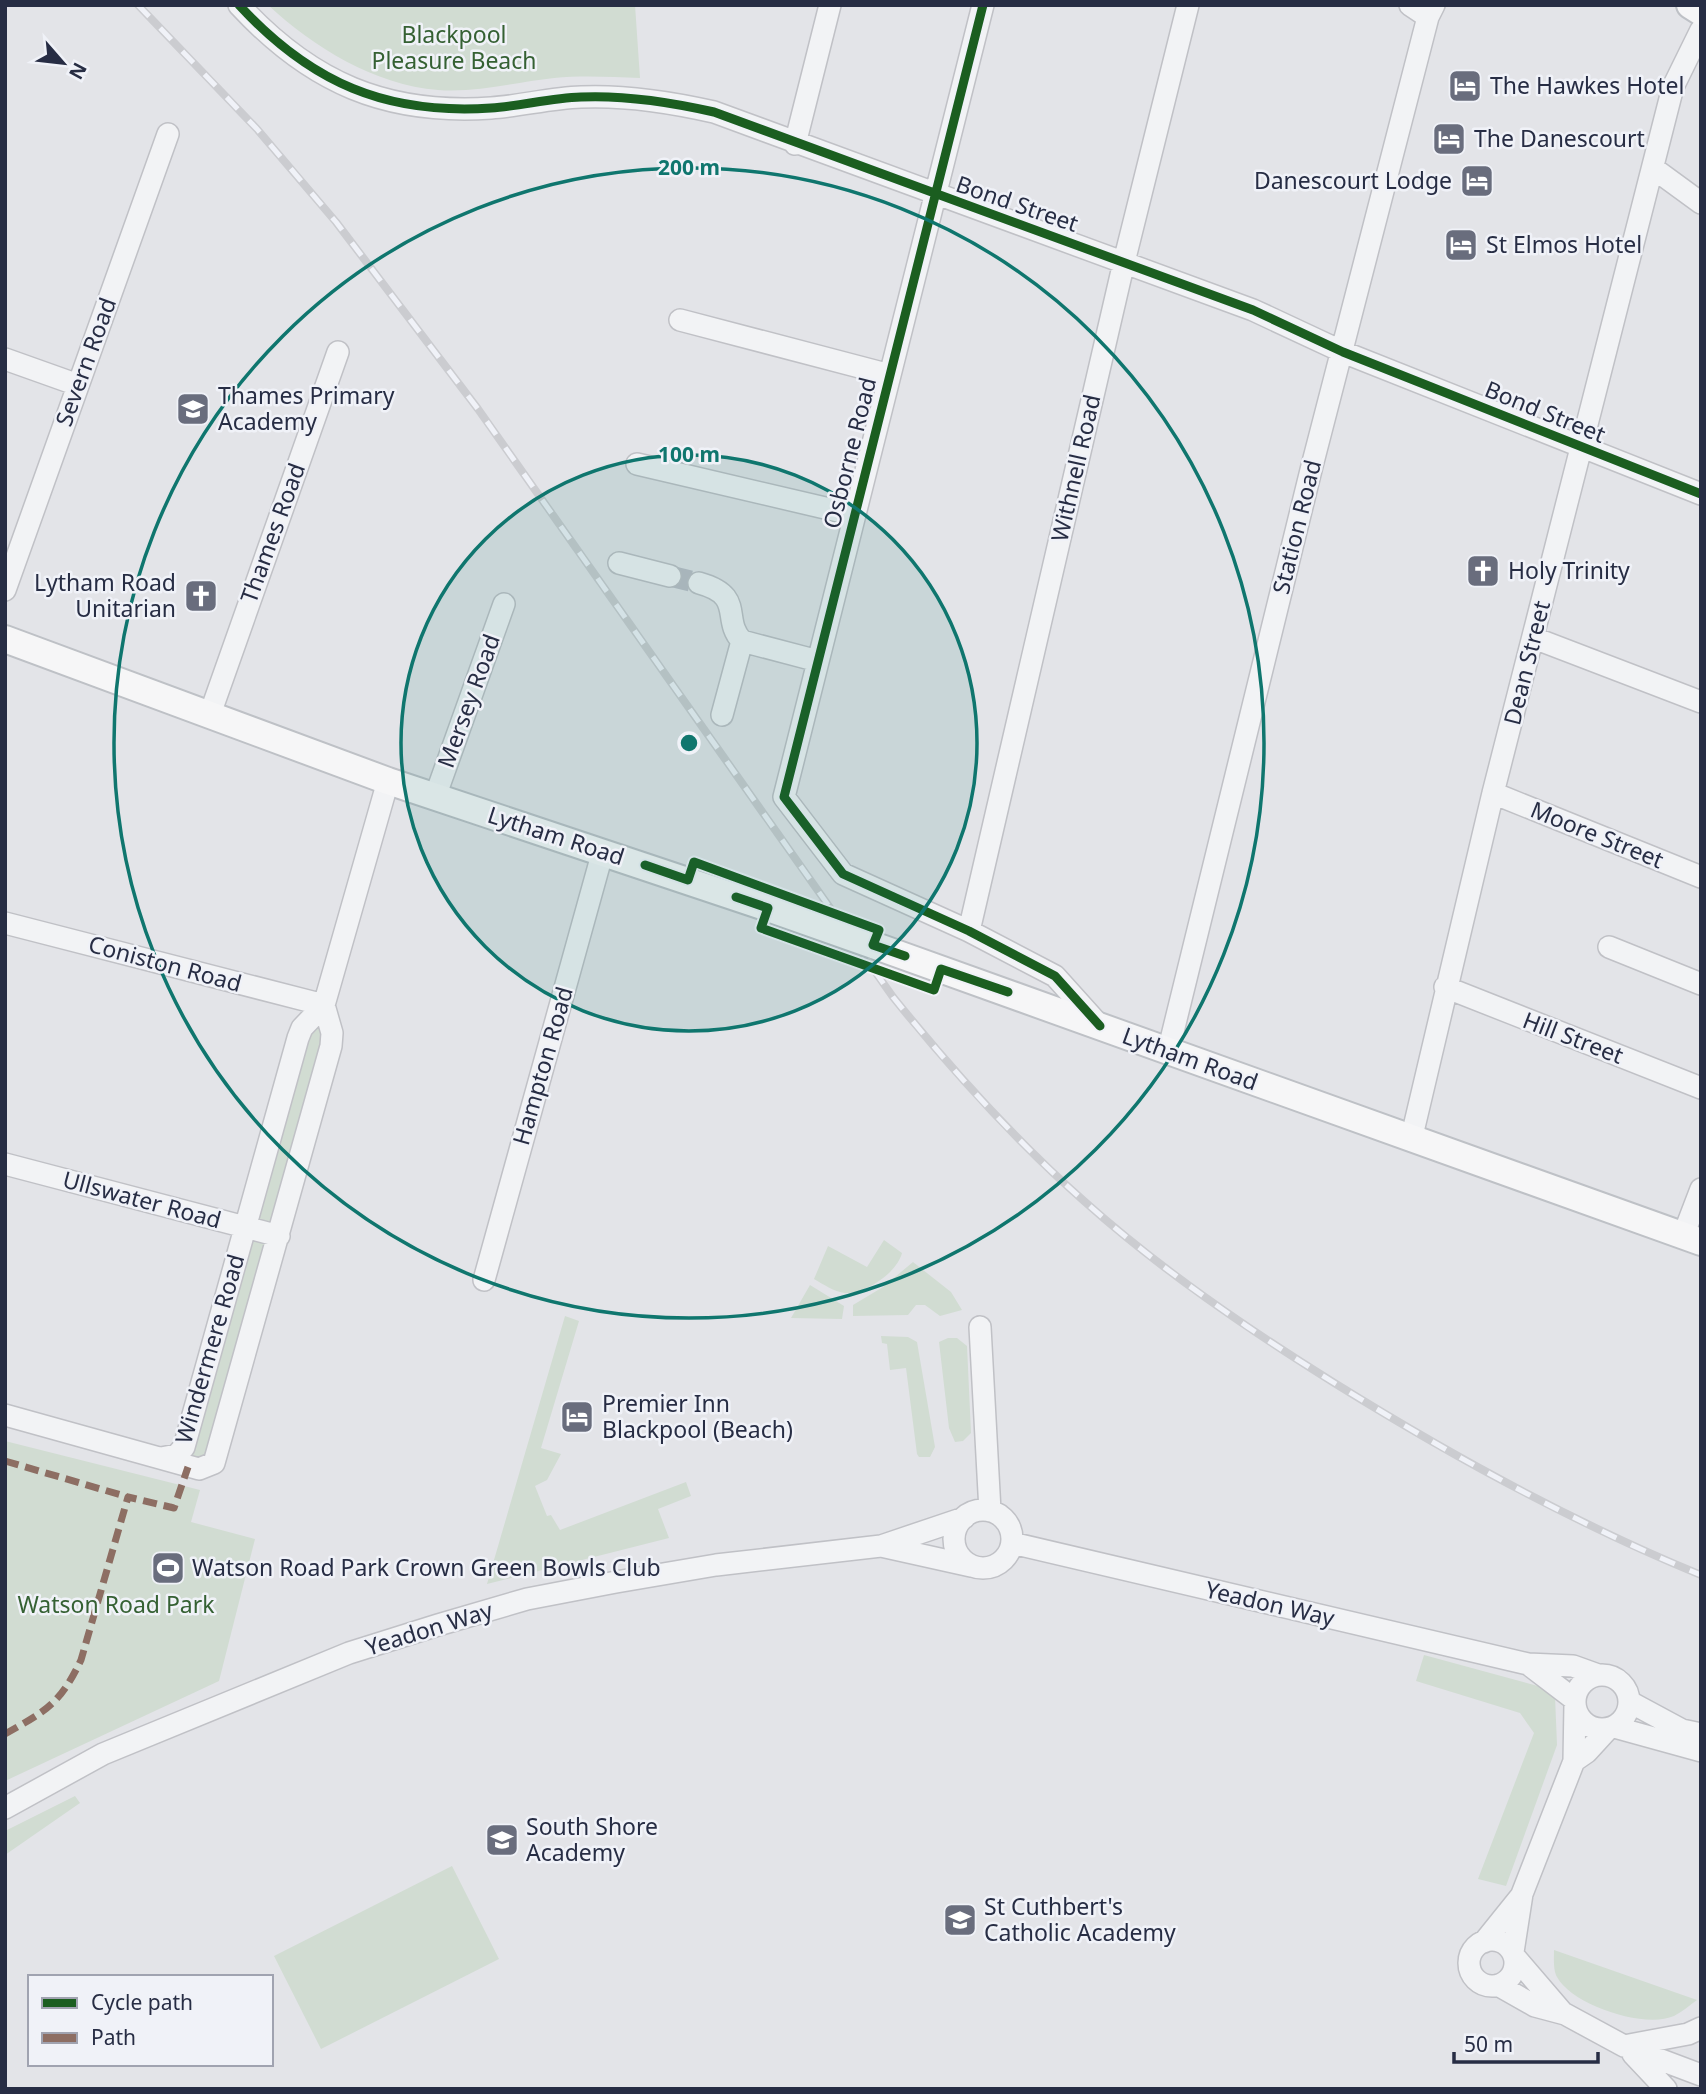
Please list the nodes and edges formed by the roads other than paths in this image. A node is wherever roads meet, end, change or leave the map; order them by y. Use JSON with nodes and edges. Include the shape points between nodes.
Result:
{"nodes":[{"id":1,"x":239,"y":5,"type":"edge"},
{"id":2,"x":830,"y":5,"type":"edge"},
{"id":3,"x":983,"y":5,"type":"edge"},
{"id":4,"x":1188,"y":5,"type":"edge"},
{"id":5,"x":1410,"y":5,"type":"edge"},
{"id":6,"x":1690,"y":5,"type":"edge"},
{"id":7,"x":1431,"y":11,"type":"edge"},
{"id":8,"x":1701,"y":12,"type":"edge"},
{"id":9,"x":1701,"y":30,"type":"edge"},
{"id":10,"x":168,"y":134,"type":"dead end"},
{"id":11,"x":795,"y":144,"type":"junction"},
{"id":12,"x":1653,"y":168,"type":"junction"},
{"id":13,"x":935,"y":196,"type":"junction"},
{"id":14,"x":1701,"y":203,"type":"edge"},
{"id":15,"x":1124,"y":262,"type":"junction"},
{"id":16,"x":680,"y":320,"type":"dead end"},
{"id":17,"x":338,"y":352,"type":"dead end"},
{"id":18,"x":1343,"y":352,"type":"junction"},
{"id":19,"x":5,"y":359,"type":"edge"},
{"id":20,"x":890,"y":375,"type":"junction"},
{"id":21,"x":78,"y":385,"type":"junction"},
{"id":22,"x":1580,"y":447,"type":"junction"},
{"id":23,"x":637,"y":464,"type":"dead end"},
{"id":24,"x":1701,"y":494,"type":"edge"},
{"id":25,"x":855,"y":515,"type":"junction"},
{"id":26,"x":619,"y":563,"type":"dead end"},
{"id":27,"x":670,"y":576,"type":"tunnel mouth"},
{"id":28,"x":699,"y":583,"type":"tunnel mouth"},
{"id":29,"x":5,"y":590,"type":"edge"},
{"id":30,"x":504,"y":604,"type":"dead end"},
{"id":31,"x":1534,"y":638,"type":"junction"},
{"id":32,"x":5,"y":639,"type":"edge"},
{"id":33,"x":742,"y":641,"type":"junction"},
{"id":34,"x":818,"y":661,"type":"junction"},
{"id":35,"x":1701,"y":702,"type":"edge"},
{"id":36,"x":209,"y":714,"type":"junction"},
{"id":37,"x":722,"y":715,"type":"dead end"},
{"id":38,"x":388,"y":780,"type":"junction"},
{"id":39,"x":1493,"y":793,"type":"junction"},
{"id":40,"x":435,"y":797,"type":"junction"},
{"id":41,"x":603,"y":852,"type":"junction"},
{"id":42,"x":1701,"y":877,"type":"edge"},
{"id":43,"x":5,"y":923,"type":"edge"},
{"id":44,"x":969,"y":931,"type":"junction"},
{"id":45,"x":1609,"y":947,"type":"dead end"},
{"id":46,"x":1701,"y":984,"type":"edge"},
{"id":47,"x":1445,"y":987,"type":"junction"},
{"id":48,"x":324,"y":1005,"type":"junction"},
{"id":49,"x":1100,"y":1026,"type":"junction"},
{"id":50,"x":1168,"y":1052,"type":"junction"},
{"id":51,"x":1701,"y":1088,"type":"edge"},
{"id":52,"x":1411,"y":1140,"type":"junction"},
{"id":53,"x":5,"y":1164,"type":"edge"},
{"id":54,"x":1701,"y":1189,"type":"edge"},
{"id":55,"x":246,"y":1228,"type":"junction"},
{"id":56,"x":279,"y":1236,"type":"junction"},
{"id":57,"x":1692,"y":1239,"type":"edge"},
{"id":58,"x":484,"y":1280,"type":"dead end"},
{"id":59,"x":980,"y":1327,"type":"dead end"},
{"id":60,"x":5,"y":1415,"type":"edge"},
{"id":61,"x":161,"y":1458,"type":"junction"},
{"id":62,"x":990,"y":1511,"type":"junction"},
{"id":63,"x":964,"y":1518,"type":"junction"},
{"id":64,"x":1012,"y":1543,"type":"junction"},
{"id":65,"x":881,"y":1546,"type":"junction"},
{"id":66,"x":979,"y":1568,"type":"junction"},
{"id":67,"x":1528,"y":1664,"type":"junction"},
{"id":68,"x":1598,"y":1675,"type":"junction"},
{"id":69,"x":1575,"y":1702,"type":"junction"},
{"id":70,"x":1630,"y":1702,"type":"junction"},
{"id":71,"x":1611,"y":1727,"type":"junction"},
{"id":72,"x":1701,"y":1734,"type":"edge"},
{"id":73,"x":1701,"y":1751,"type":"edge"},
{"id":74,"x":1574,"y":1761,"type":"junction"},
{"id":75,"x":5,"y":1808,"type":"edge"},
{"id":76,"x":1522,"y":1894,"type":"junction"},
{"id":77,"x":1484,"y":1942,"type":"junction"},
{"id":78,"x":1513,"y":1954,"type":"junction"},
{"id":79,"x":1497,"y":1985,"type":"junction"},
{"id":80,"x":1565,"y":2014,"type":"junction"},
{"id":81,"x":1701,"y":2028,"type":"edge"},
{"id":82,"x":1624,"y":2046,"type":"junction"},
{"id":83,"x":1701,"y":2075,"type":"edge"},
{"id":84,"x":1666,"y":2089,"type":"edge"}],
"edges":[{"from":1,"to":11,"type":"street","name":"Bond Street","via":[[323,75],[398,104],[441,110],[572,97],[649,100],[714,112]]},
{"from":2,"to":11,"type":"street"},
{"from":3,"to":13,"type":"street","name":"Osborne Road"},
{"from":4,"to":15,"type":"street","name":"Withnell Road"},
{"from":5,"to":7,"type":"street"},
{"from":6,"to":8,"type":"main road"},
{"from":7,"to":18,"type":"street","name":"Station Road"},
{"from":9,"to":12,"type":"street","name":"Dean Street","via":[[1673,87]]},
{"from":10,"to":21,"type":"street","name":"Severn Road"},
{"from":11,"to":13,"type":"street","name":"Bond Street"},
{"from":12,"to":14,"type":"street"},
{"from":12,"to":22,"type":"street","name":"Dean Street"},
{"from":13,"to":15,"type":"street","name":"Bond Street"},
{"from":13,"to":20,"type":"street","name":"Osborne Road"},
{"from":15,"to":18,"type":"street","name":"Bond Street","via":[[1253,310]]},
{"from":15,"to":44,"type":"street","name":"Withnell Road"},
{"from":16,"to":20,"type":"street"},
{"from":17,"to":36,"type":"street","name":"Thames Road"},
{"from":18,"to":22,"type":"street","name":"Bond Street"},
{"from":18,"to":50,"type":"street","name":"Station Road"},
{"from":19,"to":21,"type":"street"},
{"from":20,"to":25,"type":"street","name":"Osborne Road"},
{"from":21,"to":29,"type":"street","name":"Severn Road"},
{"from":22,"to":24,"type":"street","name":"Bond Street"},
{"from":22,"to":31,"type":"street","name":"Dean Street"},
{"from":23,"to":25,"type":"street"},
{"from":25,"to":34,"type":"street","name":"Osborne Road"},
{"from":26,"to":27,"type":"street"},
{"from":28,"to":33,"type":"street","via":[[728,600],[736,635]]},
{"from":30,"to":40,"type":"street","name":"Mersey Road"},
{"from":31,"to":35,"type":"street"},
{"from":31,"to":39,"type":"street","name":"Dean Street"},
{"from":32,"to":36,"type":"main road","name":"Lytham Road"},
{"from":33,"to":34,"type":"street"},
{"from":33,"to":37,"type":"street"},
{"from":34,"to":44,"type":"street","name":"Osborne Road","via":[[784,797],[843,874]]},
{"from":36,"to":38,"type":"main road","name":"Lytham Road"},
{"from":38,"to":40,"type":"main road","name":"Lytham Road"},
{"from":38,"to":48,"type":"street","name":"Windermere Road"},
{"from":39,"to":42,"type":"street","name":"Moore Street"},
{"from":39,"to":47,"type":"street","name":"Dean Street"},
{"from":40,"to":41,"type":"main road","name":"Lytham Road"},
{"from":41,"to":49,"type":"main road","name":"Lytham Road","bridge":true},
{"from":41,"to":58,"type":"street","name":"Hampton Road"},
{"from":43,"to":48,"type":"street","name":"Coniston Road"},
{"from":44,"to":49,"type":"street","via":[[1055,976]]},
{"from":45,"to":46,"type":"street"},
{"from":47,"to":51,"type":"street","name":"Hill Street"},
{"from":47,"to":52,"type":"street","name":"Dean Street"},
{"from":48,"to":55,"type":"street","name":"Windermere Road","via":[[298,1038]]},
{"from":48,"to":56,"type":"street","name":"Windermere Road","via":[[331,1046]]},
{"from":49,"to":50,"type":"main road","name":"Lytham Road"},
{"from":50,"to":52,"type":"main road","name":"Lytham Road"},
{"from":52,"to":57,"type":"main road","name":"Lytham Road"},
{"from":53,"to":55,"type":"street","name":"Ullswater Road"},
{"from":54,"to":57,"type":"street"},
{"from":55,"to":56,"type":"street","name":"Ullswater Road"},
{"from":55,"to":61,"type":"street","name":"Windermere Road","via":[[184,1447],[177,1455]]},
{"from":56,"to":61,"type":"street","name":"Windermere Road","via":[[215,1462],[199,1469]]},
{"from":59,"to":62,"type":"street"},
{"from":60,"to":61,"type":"street"},
{"from":62,"to":63,"type":"street"},
{"from":62,"to":64,"type":"street","via":[[1005,1520]]},
{"from":63,"to":65,"type":"street","name":"Yeadon Way"},
{"from":63,"to":66,"type":"street","via":[[955,1534],[957,1552]]},
{"from":64,"to":66,"type":"street","via":[[997,1565]]},
{"from":64,"to":67,"type":"street","name":"Yeadon Way"},
{"from":65,"to":66,"type":"street","name":"Yeadon Way"},
{"from":65,"to":75,"type":"street","name":"Yeadon Way","via":[[616,1581],[527,1599],[438,1625],[349,1653],[103,1754]]},
{"from":67,"to":68,"type":"street","name":"Yeadon Way","via":[[1573,1666]]},
{"from":67,"to":69,"type":"street","name":"Yeadon Way"},
{"from":68,"to":69,"type":"street","via":[[1582,1684]]},
{"from":68,"to":70,"type":"street","via":[[1619,1681]]},
{"from":69,"to":71,"type":"street","via":[[1587,1724]]},
{"from":69,"to":74,"type":"street"},
{"from":70,"to":71,"type":"street","via":[[1624,1718]]},
{"from":70,"to":72,"type":"street","via":[[1682,1730]]},
{"from":71,"to":73,"type":"street"},
{"from":71,"to":74,"type":"street"},
{"from":74,"to":76,"type":"street"},
{"from":76,"to":77,"type":"street"},
{"from":76,"to":78,"type":"street"},
{"from":77,"to":78,"type":"street","via":[[1501,1942]]},
{"from":77,"to":79,"type":"street","via":[[1472,1953],[1470,1968],[1477,1980]]},
{"from":78,"to":79,"type":"street","via":[[1510,1977]]},
{"from":78,"to":80,"type":"street"},
{"from":79,"to":80,"type":"street","via":[[1535,2006]]},
{"from":80,"to":82,"type":"street"},
{"from":81,"to":82,"type":"street"},
{"from":82,"to":83,"type":"street"},
{"from":82,"to":84,"type":"street"}]}
